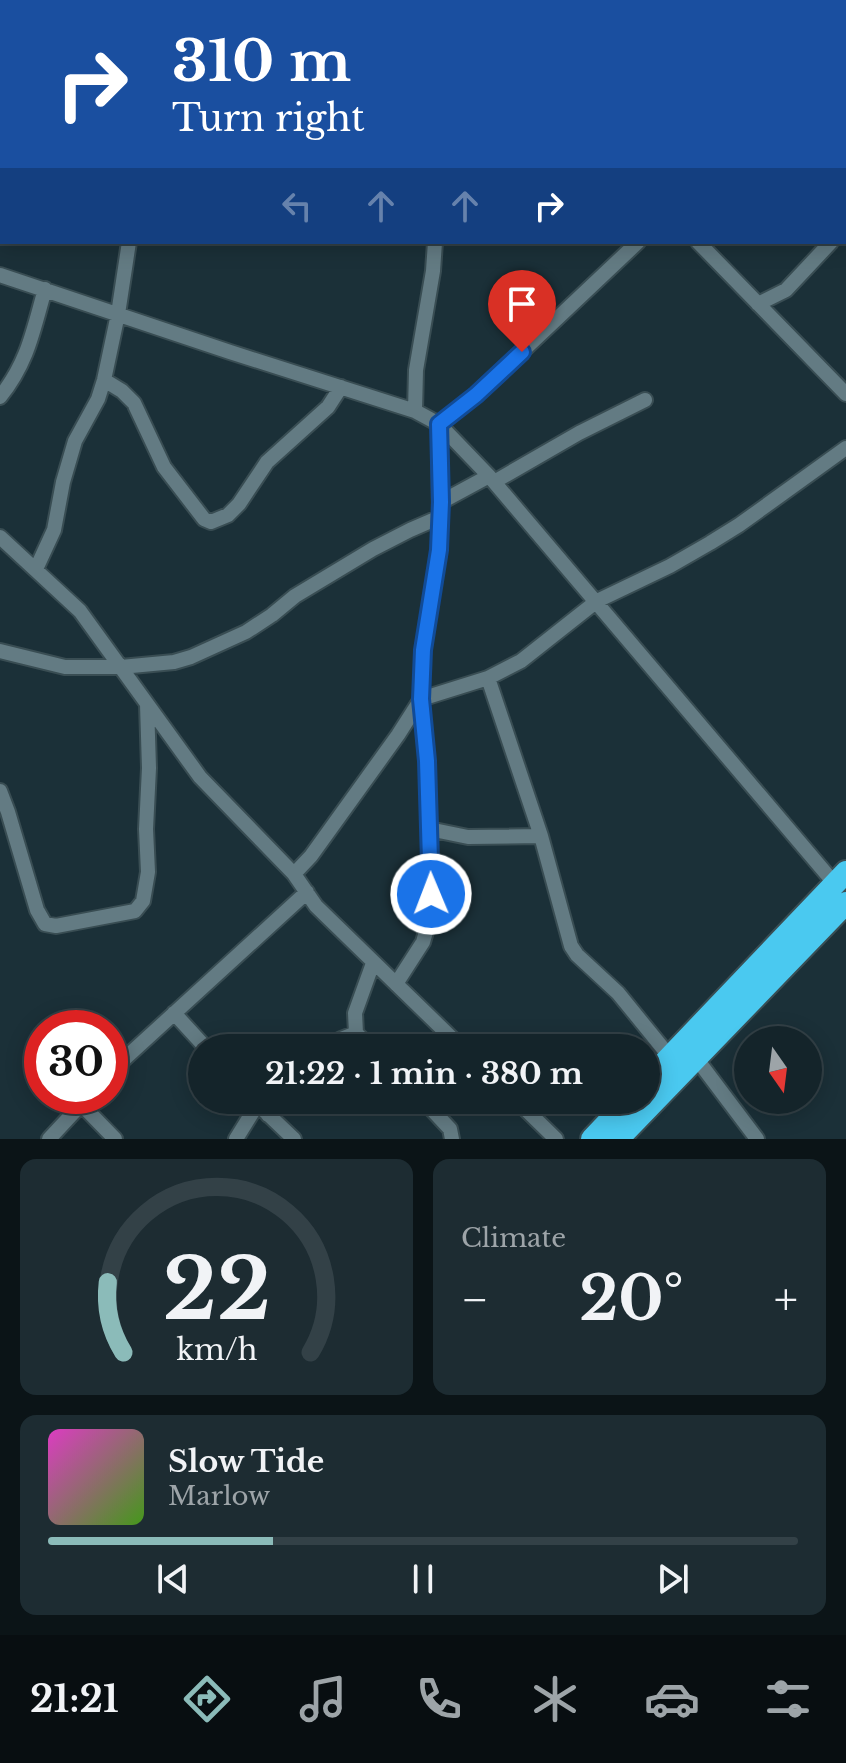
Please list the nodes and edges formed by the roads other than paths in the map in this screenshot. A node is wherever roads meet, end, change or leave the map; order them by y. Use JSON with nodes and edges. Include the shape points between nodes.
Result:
{"nodes":[{"id":1,"x":129,"y":244,"type":"edge"},
{"id":2,"x":435,"y":244,"type":"edge"},
{"id":3,"x":636,"y":244,"type":"edge"},
{"id":4,"x":700,"y":244,"type":"edge"},
{"id":5,"x":829,"y":244,"type":"edge"},
{"id":6,"x":0,"y":275,"type":"edge"},
{"id":7,"x":45,"y":289,"type":"junction"},
{"id":8,"x":758,"y":304,"type":"junction"},
{"id":9,"x":118,"y":314,"type":"junction"},
{"id":10,"x":104,"y":380,"type":"junction"},
{"id":11,"x":341,"y":387,"type":"junction"},
{"id":12,"x":846,"y":394,"type":"edge"},
{"id":13,"x":0,"y":397,"type":"edge"},
{"id":14,"x":645,"y":400,"type":"dead end"},
{"id":15,"x":415,"y":411,"type":"junction"},
{"id":16,"x":439,"y":424,"type":"junction"},
{"id":17,"x":846,"y":448,"type":"edge"},
{"id":18,"x":492,"y":479,"type":"junction"},
{"id":19,"x":441,"y":509,"type":"junction"},
{"id":20,"x":0,"y":537,"type":"edge"},
{"id":21,"x":36,"y":569,"type":"junction"},
{"id":22,"x":597,"y":601,"type":"junction"},
{"id":23,"x":0,"y":651,"type":"edge"},
{"id":24,"x":121,"y":667,"type":"junction"},
{"id":25,"x":488,"y":678,"type":"junction"},
{"id":26,"x":421,"y":699,"type":"junction"},
{"id":27,"x":147,"y":704,"type":"junction"},
{"id":28,"x":0,"y":791,"type":"edge"},
{"id":29,"x":429,"y":829,"type":"junction"},
{"id":30,"x":541,"y":836,"type":"junction"},
{"id":31,"x":294,"y":874,"type":"junction"},
{"id":32,"x":842,"y":886,"type":"edge"},
{"id":33,"x":307,"y":892,"type":"junction"},
{"id":34,"x":373,"y":963,"type":"junction"},
{"id":35,"x":396,"y":984,"type":"junction"},
{"id":36,"x":174,"y":1013,"type":"junction"},
{"id":37,"x":356,"y":1033,"type":"edge"},
{"id":38,"x":193,"y":1034,"type":"edge"},
{"id":39,"x":448,"y":1034,"type":"edge"},
{"id":40,"x":128,"y":1055,"type":"edge"},
{"id":41,"x":670,"y":1057,"type":"junction"},
{"id":42,"x":696,"y":1058,"type":"junction"},
{"id":43,"x":660,"y":1067,"type":"edge"},
{"id":44,"x":72,"y":1114,"type":"edge"},
{"id":45,"x":96,"y":1114,"type":"edge"},
{"id":46,"x":254,"y":1114,"type":"edge"},
{"id":47,"x":267,"y":1114,"type":"edge"},
{"id":48,"x":436,"y":1114,"type":"edge"},
{"id":49,"x":530,"y":1114,"type":"edge"},
{"id":50,"x":616,"y":1114,"type":"edge"},
{"id":51,"x":49,"y":1139,"type":"edge"},
{"id":52,"x":115,"y":1139,"type":"edge"},
{"id":53,"x":236,"y":1139,"type":"edge"},
{"id":54,"x":294,"y":1139,"type":"edge"},
{"id":55,"x":452,"y":1139,"type":"edge"},
{"id":56,"x":556,"y":1139,"type":"edge"},
{"id":57,"x":592,"y":1139,"type":"edge"},
{"id":58,"x":618,"y":1139,"type":"edge"},
{"id":59,"x":757,"y":1139,"type":"edge"}],
"edges":[{"from":1,"to":9,"type":"street"},
{"from":2,"to":15,"type":"street"},
{"from":3,"to":16,"type":"street"},
{"from":4,"to":8,"type":"street"},
{"from":5,"to":8,"type":"street","via":[[786,290]]},
{"from":6,"to":7,"type":"street"},
{"from":7,"to":9,"type":"street"},
{"from":7,"to":13,"type":"street","via":[[24,360]]},
{"from":8,"to":12,"type":"street"},
{"from":9,"to":10,"type":"street"},
{"from":9,"to":11,"type":"street"},
{"from":10,"to":11,"type":"street","via":[[134,403],[164,467],[211,522],[239,504],[267,462],[328,407]]},
{"from":10,"to":21,"type":"street","via":[[75,441],[54,530]]},
{"from":11,"to":15,"type":"street"},
{"from":14,"to":18,"type":"street"},
{"from":15,"to":16,"type":"street"},
{"from":16,"to":18,"type":"street"},
{"from":16,"to":19,"type":"street"},
{"from":17,"to":22,"type":"street","via":[[710,543]]},
{"from":18,"to":19,"type":"street"},
{"from":18,"to":22,"type":"street"},
{"from":19,"to":24,"type":"street","via":[[222,644],[174,662]]},
{"from":19,"to":26,"type":"street"},
{"from":20,"to":21,"type":"street"},
{"from":21,"to":24,"type":"street","via":[[80,611]]},
{"from":22,"to":25,"type":"street","via":[[521,661]]},
{"from":22,"to":32,"type":"street"},
{"from":23,"to":24,"type":"street","via":[[65,667]]},
{"from":24,"to":27,"type":"street"},
{"from":25,"to":26,"type":"street"},
{"from":25,"to":30,"type":"street"},
{"from":26,"to":29,"type":"street"},
{"from":26,"to":31,"type":"street"},
{"from":27,"to":28,"type":"street","via":[[148,872],[143,901],[135,911],[45,924]]},
{"from":27,"to":31,"type":"street","via":[[200,777]]},
{"from":29,"to":30,"type":"street","via":[[468,837]]},
{"from":29,"to":35,"type":"street","via":[[428,925]]},
{"from":30,"to":41,"type":"street","via":[[571,946]]},
{"from":31,"to":33,"type":"street"},
{"from":32,"to":41,"type":"highway"},
{"from":32,"to":42,"type":"highway"},
{"from":33,"to":34,"type":"street"},
{"from":33,"to":36,"type":"street"},
{"from":34,"to":35,"type":"street"},
{"from":34,"to":37,"type":"street","via":[[355,1013]]},
{"from":35,"to":39,"type":"street"},
{"from":36,"to":38,"type":"street"},
{"from":36,"to":40,"type":"street"},
{"from":41,"to":43,"type":"highway"},
{"from":42,"to":58,"type":"highway"},
{"from":42,"to":59,"type":"street"},
{"from":44,"to":51,"type":"street"},
{"from":45,"to":52,"type":"street"},
{"from":46,"to":53,"type":"street"},
{"from":47,"to":54,"type":"street"},
{"from":48,"to":55,"type":"street"},
{"from":49,"to":56,"type":"street"},
{"from":50,"to":57,"type":"highway"}]}
